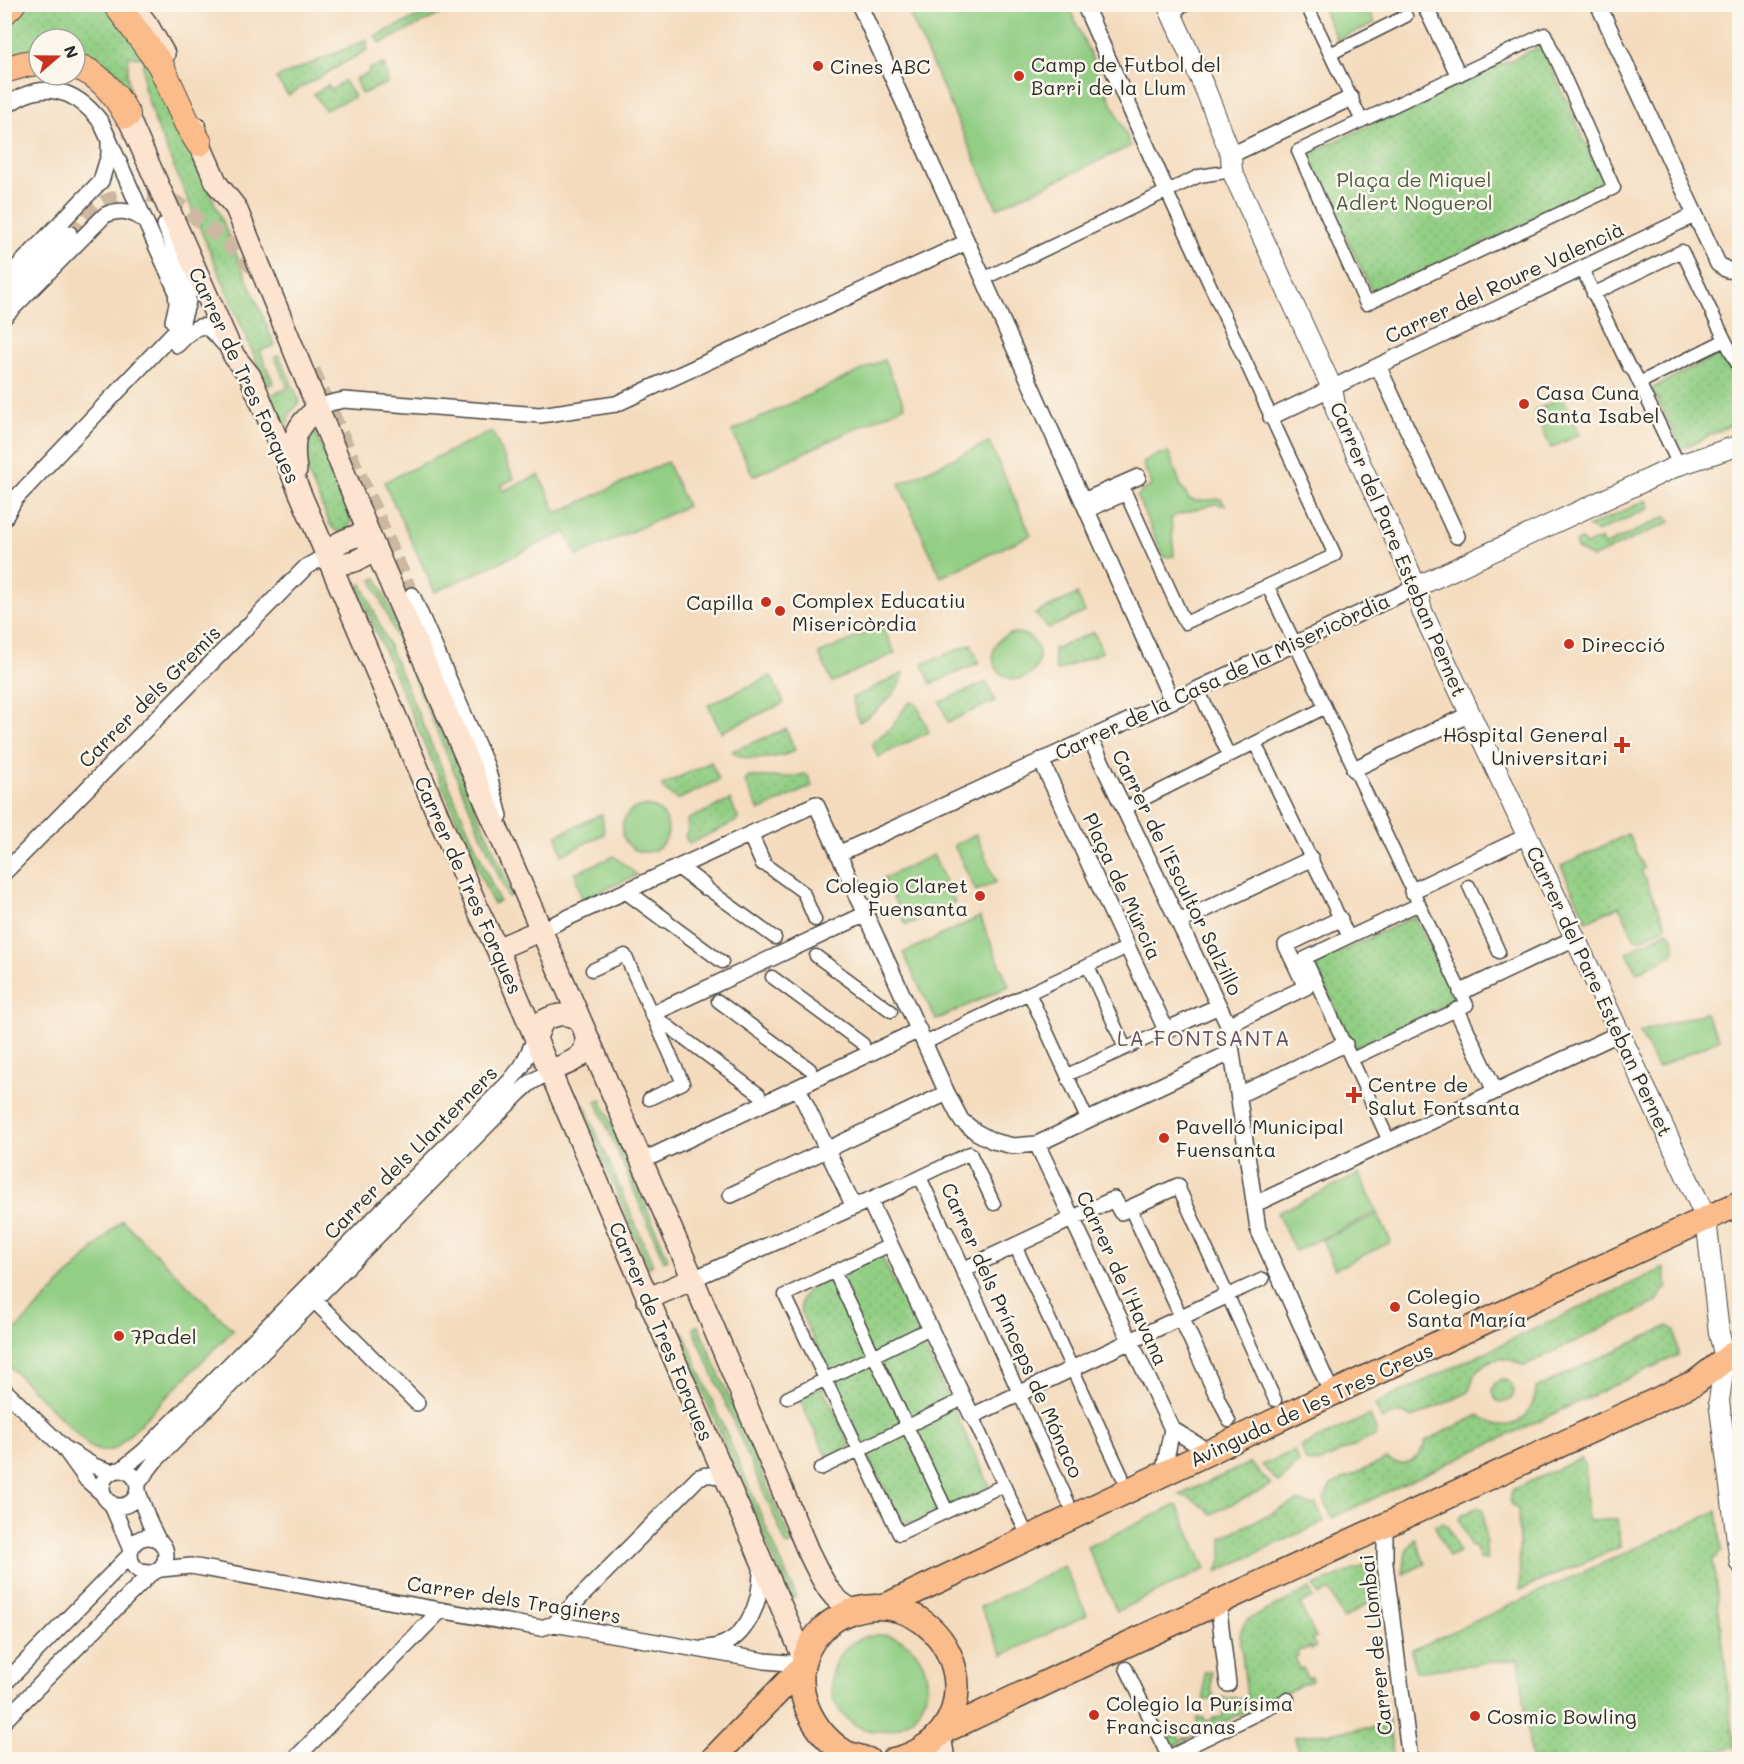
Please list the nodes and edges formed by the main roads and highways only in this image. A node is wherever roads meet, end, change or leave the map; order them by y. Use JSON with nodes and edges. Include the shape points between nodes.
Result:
{"nodes":[{"id":1,"x":12,"y":4,"type":"edge"},
{"id":2,"x":116,"y":4,"type":"edge"},
{"id":3,"x":132,"y":4,"type":"edge"},
{"id":4,"x":4,"y":12,"type":"edge"},
{"id":5,"x":27,"y":63,"type":"edge"},
{"id":6,"x":4,"y":70,"type":"edge"},
{"id":7,"x":87,"y":71,"type":"edge"},
{"id":8,"x":127,"y":115,"type":"joint"},
{"id":9,"x":200,"y":143,"type":"junction"},
{"id":10,"x":318,"y":409,"type":"junction"},
{"id":11,"x":299,"y":492,"type":"junction"},
{"id":12,"x":372,"y":541,"type":"junction"},
{"id":13,"x":327,"y":555,"type":"junction"},
{"id":14,"x":541,"y":930,"type":"junction"},
{"id":15,"x":497,"y":949,"type":"junction"},
{"id":16,"x":584,"y":1029,"type":"junction"},
{"id":17,"x":536,"y":1037,"type":"junction"},
{"id":18,"x":550,"y":1071,"type":"junction"},
{"id":19,"x":1740,"y":1203,"type":"edge"},
{"id":20,"x":693,"y":1279,"type":"junction"},
{"id":21,"x":647,"y":1299,"type":"junction"},
{"id":22,"x":1732,"y":1353,"type":"edge"},
{"id":23,"x":883,"y":1607,"type":"junction"},
{"id":24,"x":853,"y":1610,"type":"junction"},
{"id":25,"x":803,"y":1662,"type":"junction"},
{"id":26,"x":941,"y":1734,"type":"junction"},
{"id":27,"x":895,"y":1759,"type":"edge"},
{"id":28,"x":712,"y":1760,"type":"edge"},
{"id":29,"x":868,"y":1760,"type":"edge"},
{"id":30,"x":944,"y":1760,"type":"edge"}],
"edges":[{"from":1,"to":4,"type":"highway"},
{"from":2,"to":9,"type":"highway","via":[[160,64]]},
{"from":3,"to":9,"type":"main road","via":[[163,50]]},
{"from":5,"to":6,"type":"highway"},
{"from":7,"to":8,"type":"highway","via":[[104,83]]},
{"from":8,"to":11,"type":"main road","name":"Carrer de Tres Forques","via":[[234,356],[250,376]]},
{"from":9,"to":10,"type":"main road","via":[[217,184],[236,208]]},
{"from":10,"to":11,"type":"main road","via":[[300,423],[294,439]]},
{"from":10,"to":12,"type":"main road"},
{"from":11,"to":13,"type":"main road","name":"Carrer de Tres Forques"},
{"from":12,"to":13,"type":"main road","via":[[356,536],[337,543]]},
{"from":12,"to":14,"type":"main road"},
{"from":13,"to":15,"type":"main road","name":"Carrer de Tres Forques"},
{"from":14,"to":15,"type":"main road"},
{"from":14,"to":16,"type":"main road"},
{"from":15,"to":17,"type":"main road","name":"Carrer de Tres Forques"},
{"from":16,"to":17,"type":"main road","via":[[568,1015],[558,1015],[543,1021]]},
{"from":16,"to":18,"type":"main road","via":[[584,1052]]},
{"from":16,"to":20,"type":"main road"},
{"from":17,"to":18,"type":"main road","name":"Carrer de Tres Forques"},
{"from":18,"to":21,"type":"main road","name":"Carrer de Tres Forques"},
{"from":19,"to":23,"type":"main road","name":"Avinguda de les Tres Creus"},
{"from":20,"to":21,"type":"main road"},
{"from":20,"to":24,"type":"main road","via":[[808,1551],[829,1591],[841,1605]]},
{"from":21,"to":25,"type":"main road","name":"Carrer de Tres Forques"},
{"from":22,"to":26,"type":"main road","via":[[1696,1382]]},
{"from":23,"to":24,"type":"main road"},
{"from":23,"to":26,"type":"main road","via":[[913,1615],[945,1643],[957,1686]]},
{"from":24,"to":25,"type":"main road","via":[[820,1632]]},
{"from":25,"to":28,"type":"main road"},
{"from":25,"to":29,"type":"main road","via":[[803,1700],[818,1729],[848,1754]]},
{"from":26,"to":27,"type":"main road","via":[[917,1751]]},
{"from":26,"to":30,"type":"main road"}]}
